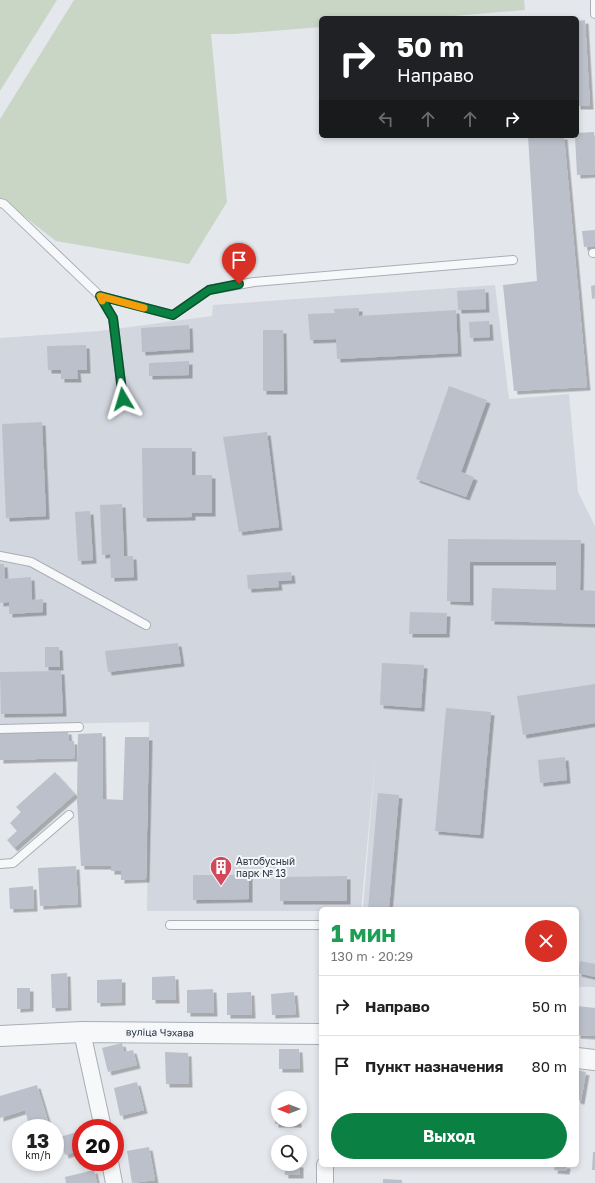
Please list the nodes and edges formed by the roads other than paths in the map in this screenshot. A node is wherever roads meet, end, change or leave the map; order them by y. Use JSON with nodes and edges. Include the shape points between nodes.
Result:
{"nodes":[{"id":1,"x":595,"y":0,"type":"edge"},
{"id":2,"x":595,"y":14,"type":"edge"},
{"id":3,"x":0,"y":203,"type":"edge"},
{"id":4,"x":513,"y":260,"type":"dead end"},
{"id":5,"x":100,"y":296,"type":"junction"},
{"id":6,"x":123,"y":399,"type":"dead end"},
{"id":7,"x":0,"y":556,"type":"edge"},
{"id":8,"x":146,"y":625,"type":"dead end"},
{"id":9,"x":79,"y":727,"type":"dead end"},
{"id":10,"x":0,"y":729,"type":"edge"},
{"id":11,"x":69,"y":815,"type":"dead end"},
{"id":12,"x":0,"y":864,"type":"edge"},
{"id":13,"x":170,"y":925,"type":"dead end"},
{"id":14,"x":319,"y":925,"type":"edge"},
{"id":15,"x":82,"y":1032,"type":"junction"},
{"id":16,"x":319,"y":1034,"type":"edge"},
{"id":17,"x":0,"y":1036,"type":"edge"},
{"id":18,"x":579,"y":1058,"type":"edge"},
{"id":19,"x":595,"y":1060,"type":"edge"},
{"id":20,"x":100,"y":1119,"type":"edge"},
{"id":21,"x":326,"y":1167,"type":"edge"},
{"id":22,"x":112,"y":1171,"type":"edge"},
{"id":23,"x":114,"y":1183,"type":"edge"},
{"id":24,"x":325,"y":1183,"type":"edge"}],
"edges":[{"from":1,"to":2,"type":"lane"},
{"from":3,"to":5,"type":"lane"},
{"from":4,"to":5,"type":"lane","via":[[254,282],[209,290],[173,315]]},
{"from":5,"to":6,"type":"lane","via":[[113,318]]},
{"from":7,"to":8,"type":"lane","via":[[31,562]]},
{"from":9,"to":10,"type":"lane"},
{"from":11,"to":12,"type":"lane","via":[[13,863]]},
{"from":13,"to":14,"type":"lane"},
{"from":15,"to":16,"type":"street","name":"вуліца Чэхава"},
{"from":15,"to":17,"type":"street","name":"вуліца Чэхава"},
{"from":15,"to":20,"type":"street"},
{"from":18,"to":19,"type":"street"},
{"from":21,"to":24,"type":"street"},
{"from":22,"to":23,"type":"street"}]}
